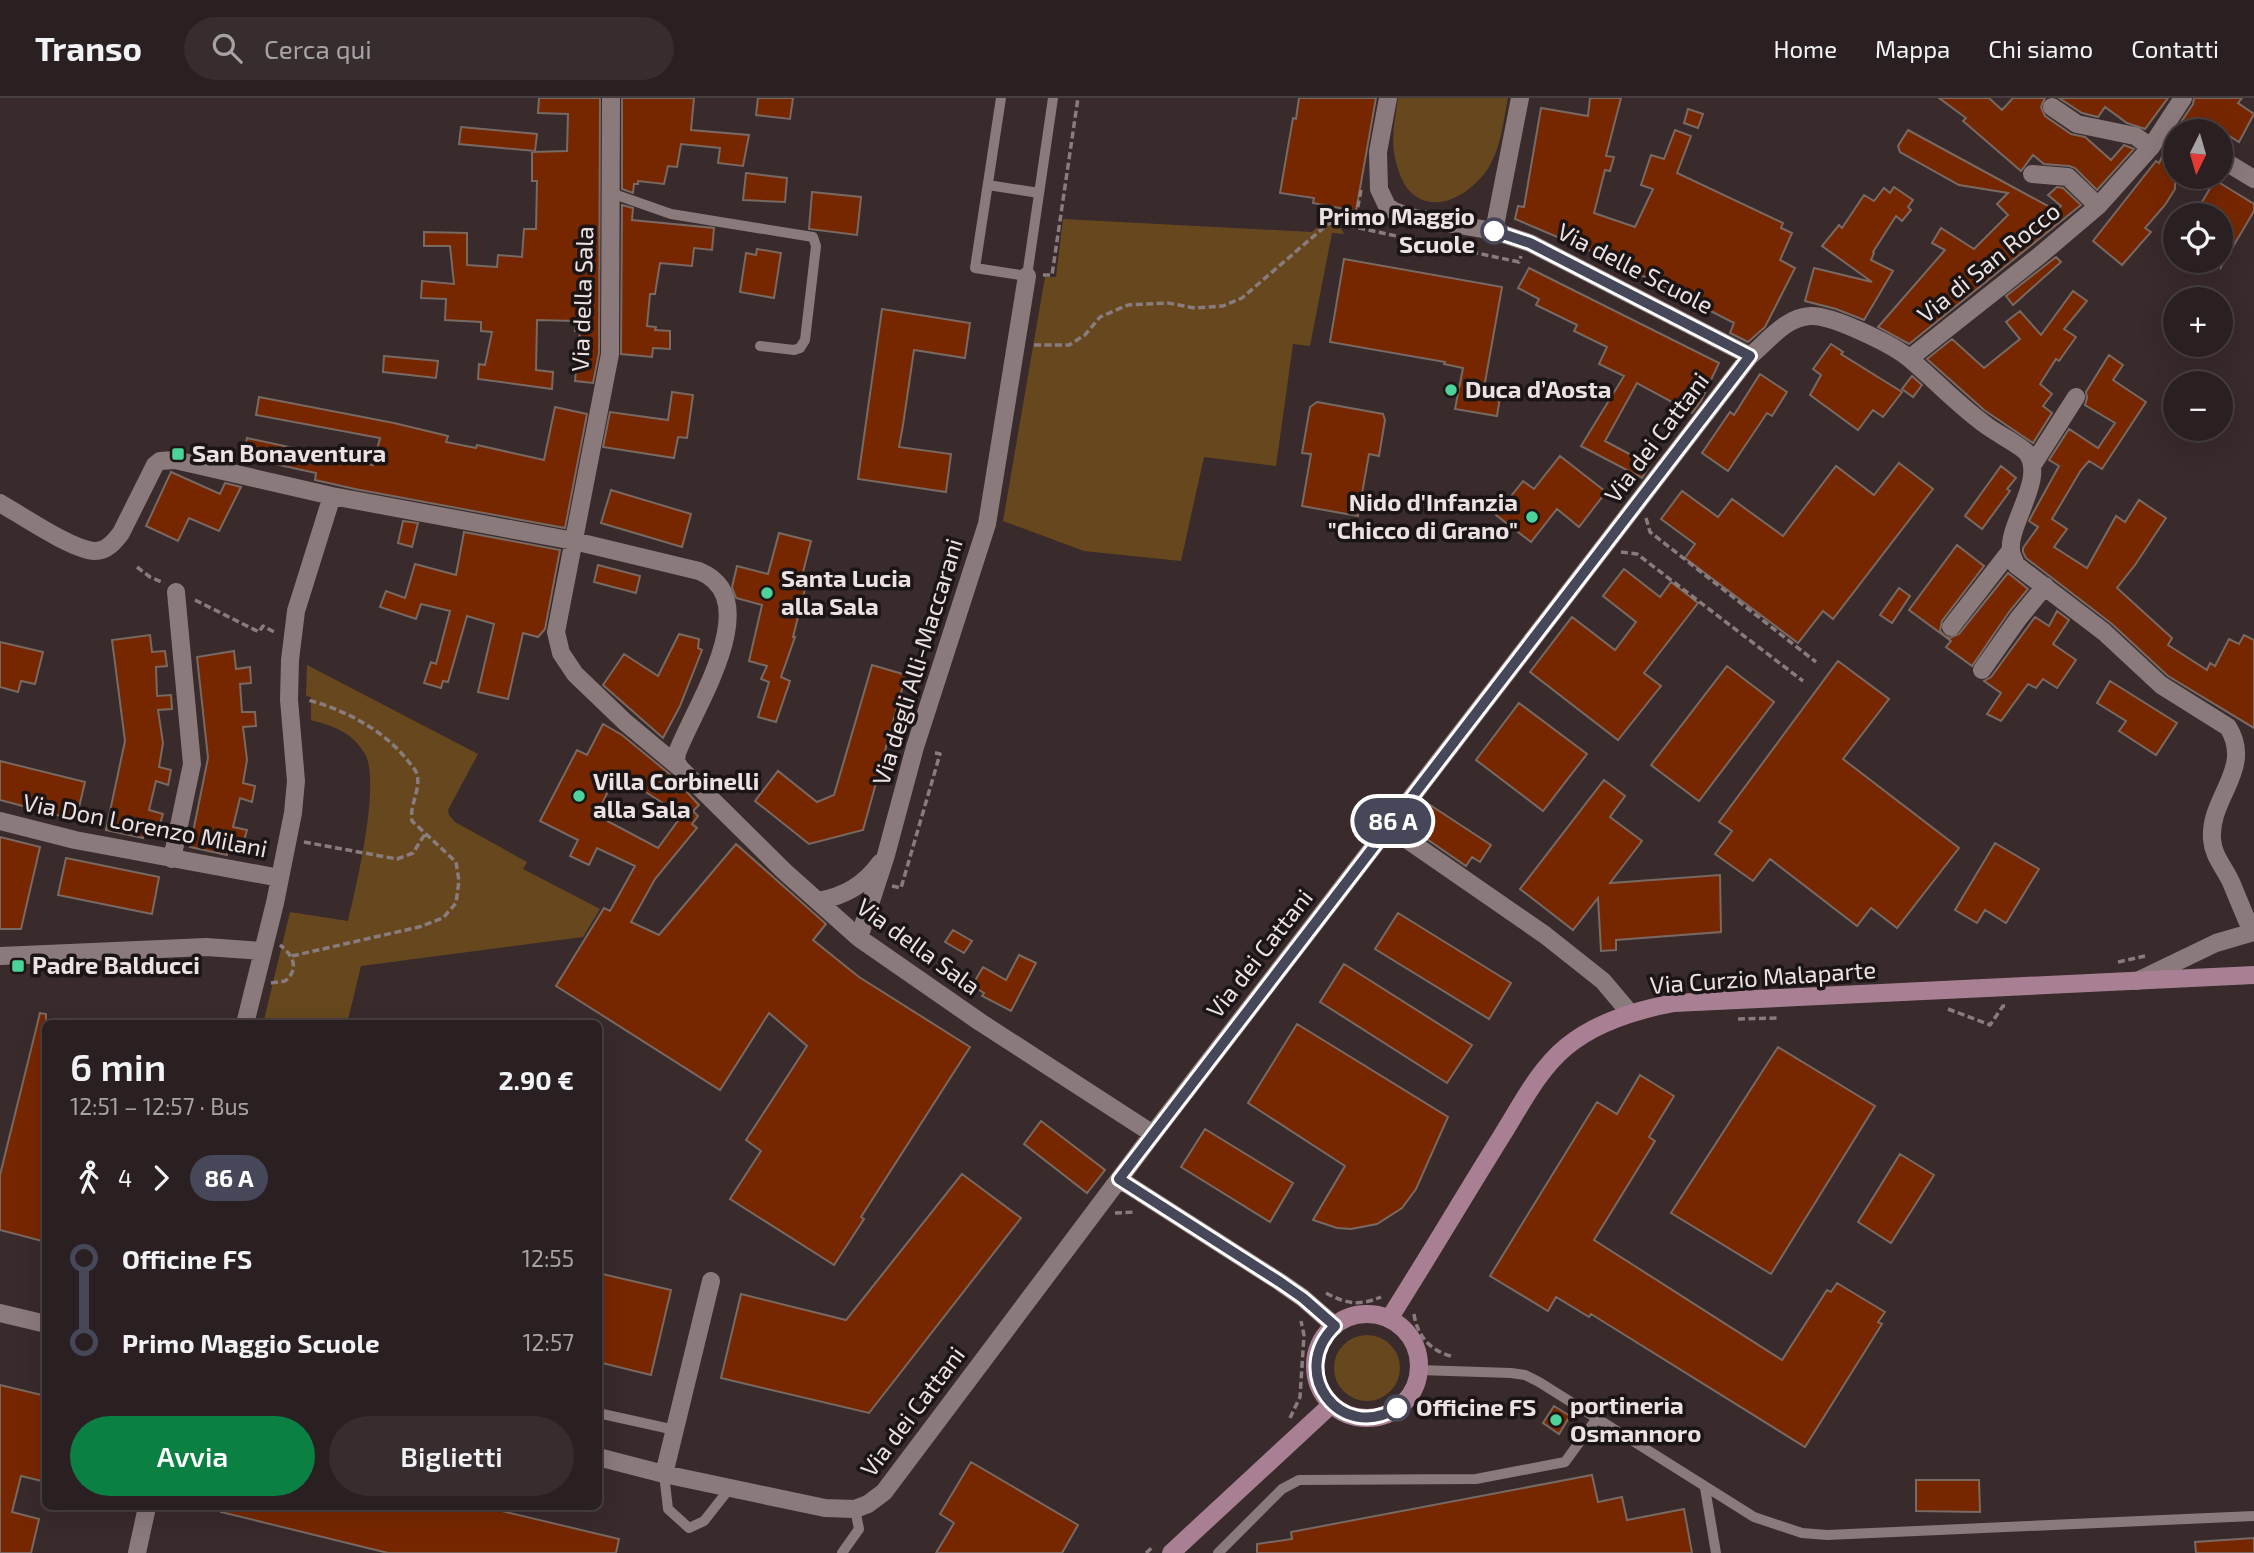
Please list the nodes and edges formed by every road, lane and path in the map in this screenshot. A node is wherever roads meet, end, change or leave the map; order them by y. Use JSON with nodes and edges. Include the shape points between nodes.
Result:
{"nodes":[{"id":1,"x":611,"y":98,"type":"edge"},
{"id":2,"x":1001,"y":98,"type":"edge"},
{"id":3,"x":1054,"y":98,"type":"edge"},
{"id":4,"x":1078,"y":98,"type":"edge"},
{"id":5,"x":1388,"y":98,"type":"edge"},
{"id":6,"x":1520,"y":98,"type":"edge"},
{"id":7,"x":2183,"y":98,"type":"edge"},
{"id":8,"x":2052,"y":107,"type":"dead end"},
{"id":9,"x":2174,"y":119,"type":"edge"},
{"id":10,"x":2163,"y":136,"type":"edge"},
{"id":11,"x":2151,"y":147,"type":"junction"},
{"id":12,"x":2233,"y":166,"type":"edge"},
{"id":13,"x":2032,"y":174,"type":"dead end"},
{"id":14,"x":2254,"y":179,"type":"edge"},
{"id":15,"x":988,"y":185,"type":"junction"},
{"id":16,"x":611,"y":193,"type":"junction"},
{"id":17,"x":1039,"y":193,"type":"junction"},
{"id":18,"x":1384,"y":202,"type":"junction"},
{"id":19,"x":2098,"y":206,"type":"junction"},
{"id":20,"x":1353,"y":227,"type":"junction"},
{"id":21,"x":1494,"y":231,"type":"junction"},
{"id":22,"x":1525,"y":249,"type":"dead end"},
{"id":23,"x":1034,"y":281,"type":"junction"},
{"id":24,"x":1034,"y":333,"type":"dead end"},
{"id":25,"x":1025,"y":345,"type":"junction"},
{"id":26,"x":760,"y":346,"type":"dead end"},
{"id":27,"x":1750,"y":356,"type":"junction"},
{"id":28,"x":1910,"y":358,"type":"junction"},
{"id":29,"x":2076,"y":397,"type":"dead end"},
{"id":30,"x":2032,"y":466,"type":"junction"},
{"id":31,"x":332,"y":496,"type":"junction"},
{"id":32,"x":0,"y":503,"type":"edge"},
{"id":33,"x":1637,"y":505,"type":"junction"},
{"id":34,"x":574,"y":541,"type":"junction"},
{"id":35,"x":1606,"y":545,"type":"junction"},
{"id":36,"x":2011,"y":550,"type":"junction"},
{"id":37,"x":137,"y":567,"type":"dead end"},
{"id":38,"x":2045,"y":586,"type":"junction"},
{"id":39,"x":180,"y":592,"type":"junction"},
{"id":40,"x":1951,"y":627,"type":"dead end"},
{"id":41,"x":281,"y":636,"type":"dead end"},
{"id":42,"x":1816,"y":662,"type":"dead end"},
{"id":43,"x":1982,"y":670,"type":"dead end"},
{"id":44,"x":1802,"y":681,"type":"dead end"},
{"id":45,"x":308,"y":700,"type":"dead end"},
{"id":46,"x":678,"y":749,"type":"junction"},
{"id":47,"x":659,"y":750,"type":"junction"},
{"id":48,"x":925,"y":750,"type":"dead end"},
{"id":49,"x":680,"y":768,"type":"junction"},
{"id":50,"x":0,"y":821,"type":"edge"},
{"id":51,"x":1389,"y":827,"type":"junction"},
{"id":52,"x":425,"y":834,"type":"junction"},
{"id":53,"x":303,"y":842,"type":"dead end"},
{"id":54,"x":886,"y":855,"type":"junction"},
{"id":55,"x":172,"y":859,"type":"junction"},
{"id":56,"x":280,"y":878,"type":"junction"},
{"id":57,"x":887,"y":886,"type":"dead end"},
{"id":58,"x":818,"y":901,"type":"junction"},
{"id":59,"x":2253,"y":932,"type":"edge"},
{"id":60,"x":859,"y":938,"type":"junction"},
{"id":61,"x":270,"y":947,"type":"junction"},
{"id":62,"x":0,"y":956,"type":"edge"},
{"id":63,"x":292,"y":956,"type":"junction"},
{"id":64,"x":2254,"y":975,"type":"edge"},
{"id":65,"x":2137,"y":981,"type":"junction"},
{"id":66,"x":269,"y":983,"type":"dead end"},
{"id":67,"x":2016,"y":1006,"type":"dead end"},
{"id":68,"x":1939,"y":1009,"type":"dead end"},
{"id":69,"x":1630,"y":1013,"type":"junction"},
{"id":70,"x":1788,"y":1017,"type":"dead end"},
{"id":71,"x":1731,"y":1019,"type":"dead end"},
{"id":72,"x":246,"y":1020,"type":"edge"},
{"id":73,"x":1153,"y":1134,"type":"junction"},
{"id":74,"x":1119,"y":1179,"type":"junction"},
{"id":75,"x":1098,"y":1207,"type":"junction"},
{"id":76,"x":1143,"y":1213,"type":"dead end"},
{"id":77,"x":711,"y":1281,"type":"dead end"},
{"id":78,"x":1322,"y":1291,"type":"dead end"},
{"id":79,"x":1381,"y":1297,"type":"dead end"},
{"id":80,"x":1413,"y":1309,"type":"dead end"},
{"id":81,"x":0,"y":1313,"type":"edge"},
{"id":82,"x":1296,"y":1314,"type":"dead end"},
{"id":83,"x":1389,"y":1319,"type":"junction"},
{"id":84,"x":42,"y":1323,"type":"edge"},
{"id":85,"x":1335,"y":1326,"type":"junction"},
{"id":86,"x":1451,"y":1356,"type":"dead end"},
{"id":87,"x":1419,"y":1370,"type":"junction"},
{"id":88,"x":1332,"y":1404,"type":"junction"},
{"id":89,"x":602,"y":1414,"type":"edge"},
{"id":90,"x":1597,"y":1418,"type":"junction"},
{"id":91,"x":1289,"y":1419,"type":"dead end"},
{"id":92,"x":675,"y":1430,"type":"junction"},
{"id":93,"x":602,"y":1458,"type":"edge"},
{"id":94,"x":664,"y":1474,"type":"junction"},
{"id":95,"x":730,"y":1488,"type":"junction"},
{"id":96,"x":1705,"y":1488,"type":"junction"},
{"id":97,"x":855,"y":1509,"type":"junction"},
{"id":98,"x":146,"y":1510,"type":"edge"},
{"id":99,"x":2254,"y":1516,"type":"edge"},
{"id":100,"x":137,"y":1553,"type":"edge"},
{"id":101,"x":842,"y":1553,"type":"edge"},
{"id":102,"x":1171,"y":1553,"type":"edge"},
{"id":103,"x":1218,"y":1553,"type":"edge"},
{"id":104,"x":1716,"y":1553,"type":"edge"}],
"edges":[{"from":1,"to":16,"type":"street","name":"Via della Sala"},
{"from":2,"to":15,"type":"lane"},
{"from":3,"to":17,"type":"lane"},
{"from":4,"to":23,"type":"path","via":[[1052,275],[1043,274]]},
{"from":5,"to":18,"type":"street","via":[[1378,152]]},
{"from":6,"to":21,"type":"street"},
{"from":7,"to":9,"type":"street","name":"Via di San Rocco"},
{"from":8,"to":11,"type":"street","via":[[2077,124],[2135,136]]},
{"from":10,"to":11,"type":"street","name":"Via di San Rocco"},
{"from":11,"to":19,"type":"street","name":"Via di San Rocco"},
{"from":12,"to":14,"type":"street"},
{"from":13,"to":19,"type":"street","name":"Via di San Rocco","via":[[2068,177]]},
{"from":15,"to":17,"type":"lane"},
{"from":15,"to":23,"type":"lane","via":[[975,268]]},
{"from":16,"to":26,"type":"lane","via":[[671,214],[813,237],[816,246],[805,340],[794,350]]},
{"from":16,"to":34,"type":"street","name":"Via della Sala","via":[[610,354]]},
{"from":17,"to":23,"type":"lane"},
{"from":18,"to":20,"type":"path"},
{"from":18,"to":21,"type":"street","name":"Via delle Scuole","via":[[1411,217]]},
{"from":19,"to":28,"type":"street","name":"Via di San Rocco"},
{"from":20,"to":22,"type":"path","via":[[1518,262]]},
{"from":20,"to":25,"type":"path","via":[[1329,223],[1242,298],[1223,306],[1128,305],[1100,317],[1069,345]]},
{"from":21,"to":27,"type":"street","name":"Via delle Scuole","via":[[1530,243]]},
{"from":23,"to":25,"type":"street","name":"Via degli Alli-Maccarani"},
{"from":24,"to":25,"type":"path"},
{"from":25,"to":54,"type":"street","name":"Via degli Alli-Maccarani","via":[[987,524],[915,747]]},
{"from":27,"to":28,"type":"street","name":"Via dei Cattani","via":[[1793,318],[1813,315],[1839,321]]},
{"from":27,"to":33,"type":"street","name":"Via dei Cattani"},
{"from":28,"to":30,"type":"street","name":"Via dei Cattani","via":[[1987,426],[2027,453]]},
{"from":29,"to":30,"type":"street"},
{"from":30,"to":36,"type":"street","via":[[2031,486]]},
{"from":31,"to":32,"type":"street","via":[[177,460],[160,461],[121,533],[95,551],[58,537]]},
{"from":31,"to":34,"type":"street"},
{"from":31,"to":56,"type":"street","via":[[296,611],[289,700],[296,781]]},
{"from":33,"to":35,"type":"street","name":"Via dei Cattani"},
{"from":33,"to":42,"type":"path","via":[[1650,532]]},
{"from":34,"to":46,"type":"street","via":[[699,572],[722,589],[728,618],[723,643]]},
{"from":34,"to":47,"type":"street","name":"Via della Sala","via":[[557,643],[575,674]]},
{"from":35,"to":44,"type":"path","via":[[1637,554]]},
{"from":35,"to":51,"type":"street","name":"Via dei Cattani"},
{"from":36,"to":38,"type":"street","via":[[2016,565]]},
{"from":36,"to":40,"type":"street"},
{"from":37,"to":39,"type":"path"},
{"from":38,"to":43,"type":"street"},
{"from":38,"to":59,"type":"street","via":[[2161,685],[2228,727],[2235,738],[2235,770],[2213,820],[2212,838],[2215,857]]},
{"from":39,"to":41,"type":"path","via":[[259,632],[263,625]]},
{"from":39,"to":55,"type":"street","via":[[192,764]]},
{"from":45,"to":52,"type":"path","via":[[370,726],[402,753],[417,773],[410,812]]},
{"from":46,"to":47,"type":"street","via":[[669,753]]},
{"from":46,"to":49,"type":"street"},
{"from":47,"to":49,"type":"street","name":"Via della Sala"},
{"from":48,"to":57,"type":"path","via":[[940,754],[901,888]]},
{"from":49,"to":58,"type":"street","name":"Via della Sala"},
{"from":50,"to":55,"type":"street","name":"Via Don Lorenzo Milani"},
{"from":51,"to":69,"type":"street","via":[[1545,935],[1603,981]]},
{"from":51,"to":73,"type":"street","name":"Via dei Cattani"},
{"from":52,"to":53,"type":"path","via":[[414,853],[397,859]]},
{"from":52,"to":63,"type":"path","via":[[456,862],[456,903],[443,918]]},
{"from":54,"to":58,"type":"street","name":"Via degli Alli-Maccarani","via":[[859,885]]},
{"from":54,"to":60,"type":"street","name":"Via degli Alli-Maccarani"},
{"from":55,"to":56,"type":"street","name":"Via Don Lorenzo Milani"},
{"from":56,"to":61,"type":"street"},
{"from":58,"to":60,"type":"street","name":"Via della Sala"},
{"from":59,"to":65,"type":"street","via":[[2216,943]]},
{"from":60,"to":73,"type":"street","name":"Via della Sala"},
{"from":61,"to":62,"type":"street"},
{"from":61,"to":63,"type":"path"},
{"from":61,"to":72,"type":"street"},
{"from":63,"to":66,"type":"path","via":[[290,977]]},
{"from":64,"to":65,"type":"street","name":"Via Curzio Malaparte"},
{"from":65,"to":69,"type":"street","name":"Via Curzio Malaparte","via":[[1674,1003]]},
{"from":67,"to":68,"type":"path","via":[[2003,1006],[1990,1026],[1951,1009]]},
{"from":69,"to":83,"type":"street","name":"Via Curzio Malaparte","via":[[1572,1042],[1556,1057]]},
{"from":70,"to":71,"type":"path"},
{"from":73,"to":74,"type":"street","name":"Via dei Cattani"},
{"from":74,"to":75,"type":"street","name":"Via dei Cattani"},
{"from":74,"to":85,"type":"street","via":[[1280,1282]]},
{"from":75,"to":76,"type":"path","via":[[1108,1214]]},
{"from":75,"to":97,"type":"street","name":"Via dei Cattani","via":[[891,1483],[877,1499]]},
{"from":77,"to":92,"type":"street"},
{"from":78,"to":79,"type":"path","via":[[1348,1303]]},
{"from":80,"to":86,"type":"path","via":[[1420,1334],[1439,1353]]},
{"from":81,"to":84,"type":"street"},
{"from":82,"to":91,"type":"path","via":[[1304,1335],[1302,1381]]},
{"from":83,"to":85,"type":"street","via":[[1360,1315]]},
{"from":83,"to":87,"type":"street","via":[[1412,1339]]},
{"from":85,"to":88,"type":"street","via":[[1320,1345],[1315,1366],[1320,1387]]},
{"from":87,"to":88,"type":"street","via":[[1408,1398],[1384,1415],[1357,1417]]},
{"from":87,"to":90,"type":"lane","via":[[1525,1375]]},
{"from":88,"to":102,"type":"street"},
{"from":89,"to":92,"type":"lane"},
{"from":90,"to":96,"type":"lane"},
{"from":90,"to":103,"type":"lane","via":[[1565,1462],[1476,1479],[1299,1480],[1282,1489]]},
{"from":92,"to":94,"type":"street"},
{"from":93,"to":94,"type":"street","name":"Via dei Cattani"},
{"from":94,"to":95,"type":"street","name":"Via dei Cattani"},
{"from":94,"to":95,"type":"lane","via":[[668,1508],[689,1528],[704,1521]]},
{"from":95,"to":97,"type":"street","name":"Via dei Cattani","via":[[810,1506]]},
{"from":96,"to":99,"type":"lane","via":[[1754,1517],[1802,1533],[1827,1535]]},
{"from":96,"to":104,"type":"lane"},
{"from":97,"to":101,"type":"lane","via":[[859,1529]]},
{"from":98,"to":100,"type":"street"}]}
